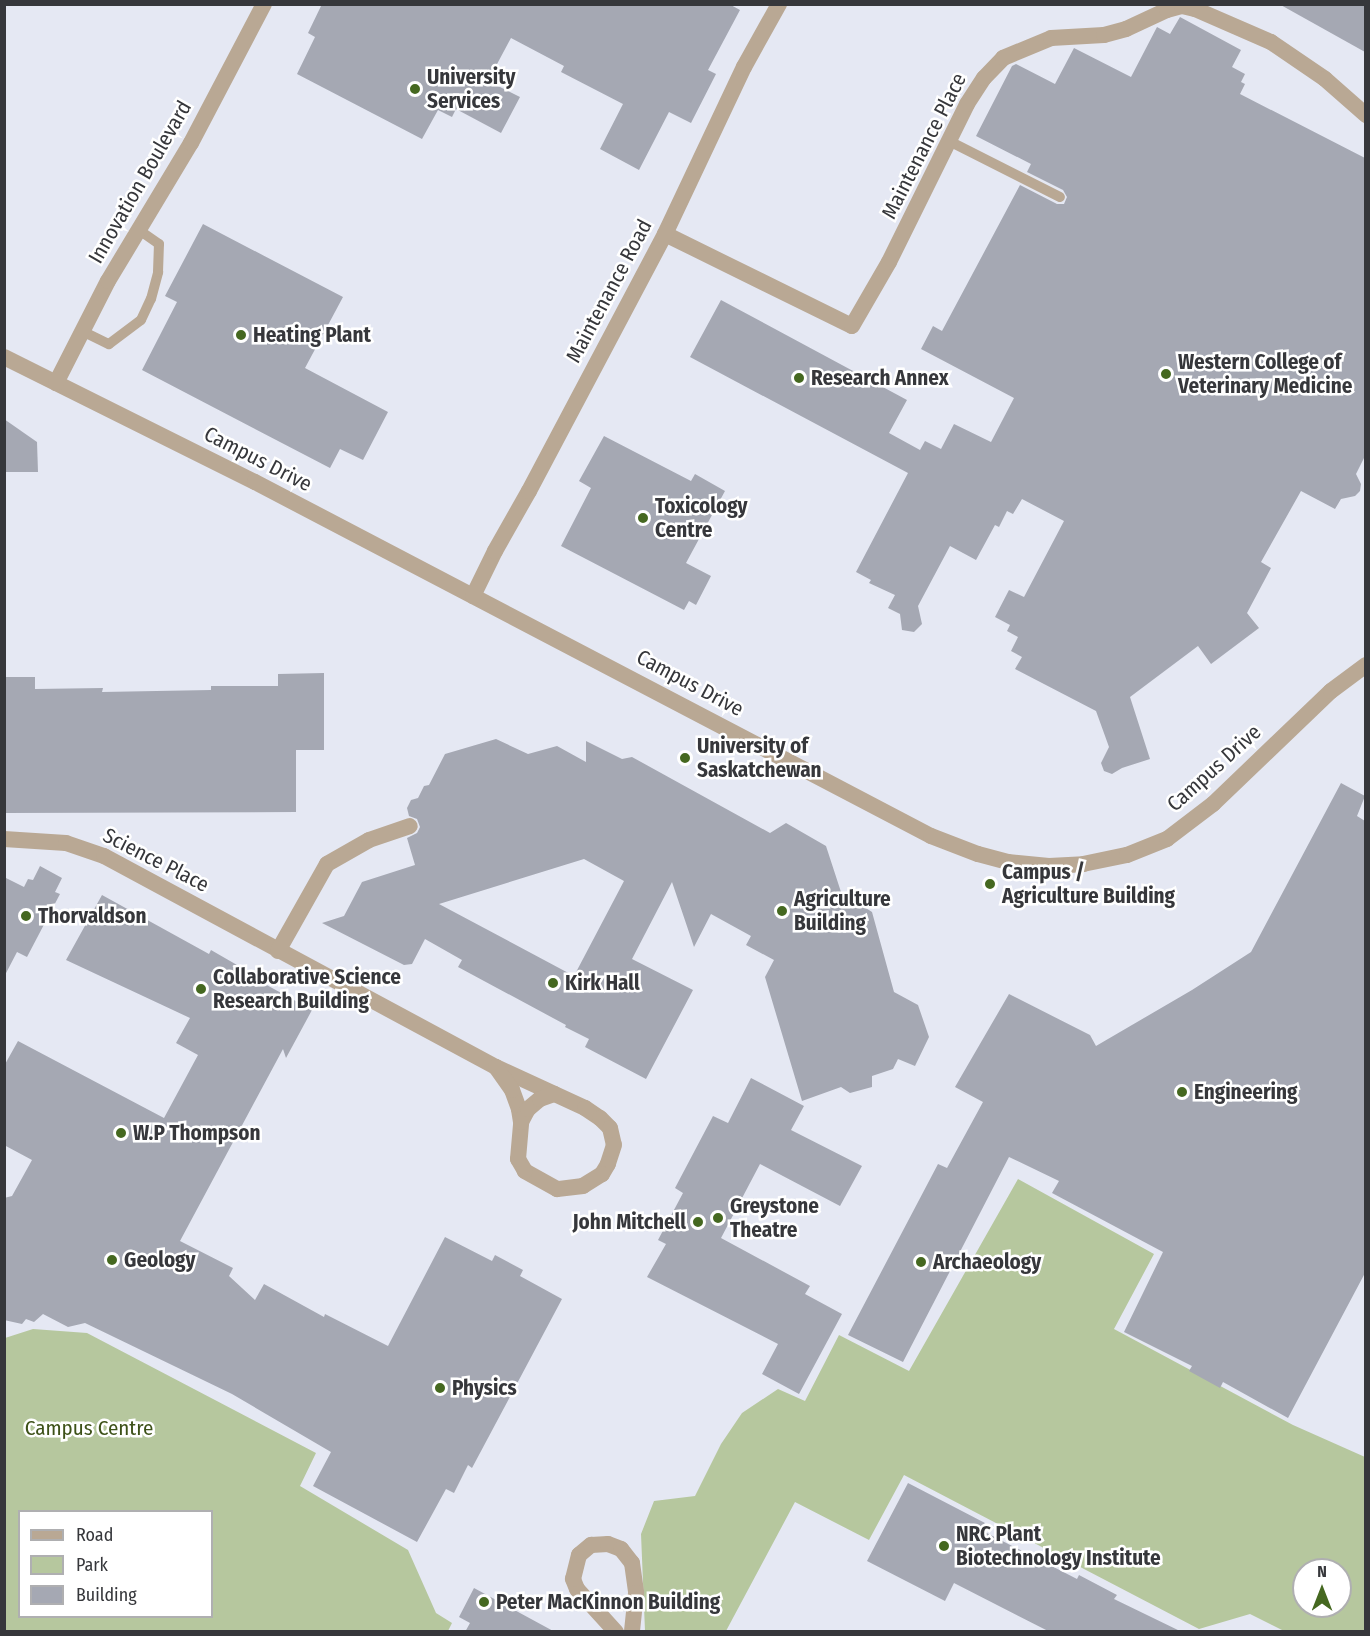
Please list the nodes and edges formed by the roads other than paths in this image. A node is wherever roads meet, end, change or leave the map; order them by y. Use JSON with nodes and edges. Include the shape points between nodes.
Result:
{"nodes":[{"id":1,"x":264,"y":4,"type":"edge"},
{"id":2,"x":778,"y":4,"type":"edge"},
{"id":3,"x":1365,"y":115,"type":"edge"},
{"id":4,"x":951,"y":141,"type":"junction"},
{"id":5,"x":1060,"y":197,"type":"dead end"},
{"id":6,"x":139,"y":230,"type":"junction"},
{"id":7,"x":665,"y":234,"type":"junction"},
{"id":8,"x":82,"y":331,"type":"junction"},
{"id":9,"x":4,"y":357,"type":"edge"},
{"id":10,"x":56,"y":383,"type":"junction"},
{"id":11,"x":473,"y":596,"type":"junction"},
{"id":12,"x":1365,"y":665,"type":"edge"},
{"id":13,"x":410,"y":826,"type":"dead end"},
{"id":14,"x":4,"y":839,"type":"edge"},
{"id":15,"x":278,"y":951,"type":"junction"},
{"id":16,"x":496,"y":1067,"type":"junction"},
{"id":17,"x":554,"y":1094,"type":"junction"},
{"id":18,"x":521,"y":1122,"type":"junction"},
{"id":19,"x":616,"y":1632,"type":"edge"},
{"id":20,"x":632,"y":1632,"type":"edge"}],
"edges":[{"from":1,"to":6,"type":"street","name":"Innovation Boulevard","via":[[191,143]]},
{"from":2,"to":7,"type":"street","name":"Maintenance Road"},
{"from":3,"to":4,"type":"street","name":"Maintenance Place","via":[[1325,79],[1271,42],[1182,6],[1104,35],[1051,38],[1003,58],[984,78]]},
{"from":4,"to":5,"type":"lane"},
{"from":4,"to":7,"type":"street","name":"Maintenance Place","via":[[885,271],[852,326]]},
{"from":6,"to":8,"type":"street","name":"Innovation Boulevard"},
{"from":6,"to":8,"type":"lane","via":[[159,244],[158,272],[141,320],[109,344]]},
{"from":7,"to":11,"type":"street","name":"Maintenance Road"},
{"from":8,"to":10,"type":"street","name":"Innovation Boulevard"},
{"from":9,"to":10,"type":"street","name":"Campus Drive"},
{"from":10,"to":11,"type":"street","name":"Campus Drive"},
{"from":11,"to":12,"type":"street","name":"Campus Drive","via":[[931,836],[1018,864],[1083,864],[1127,855],[1167,839],[1213,804],[1331,691]]},
{"from":13,"to":15,"type":"street","via":[[369,840],[327,864]]},
{"from":14,"to":15,"type":"street","name":"Science Place","via":[[66,843],[104,856]]},
{"from":15,"to":16,"type":"street","name":"Science Place"},
{"from":16,"to":17,"type":"street","name":"Science Place"},
{"from":16,"to":18,"type":"street","name":"Science Place","via":[[512,1090]]},
{"from":17,"to":18,"type":"street","via":[[528,1109]]},
{"from":17,"to":18,"type":"street","name":"Science Place","via":[[585,1108],[610,1128],[614,1145],[602,1174],[583,1186],[557,1189],[525,1171],[518,1160]]},
{"from":19,"to":20,"type":"street","via":[[577,1589],[573,1571],[591,1545],[608,1544],[621,1549],[632,1563]]}]}
